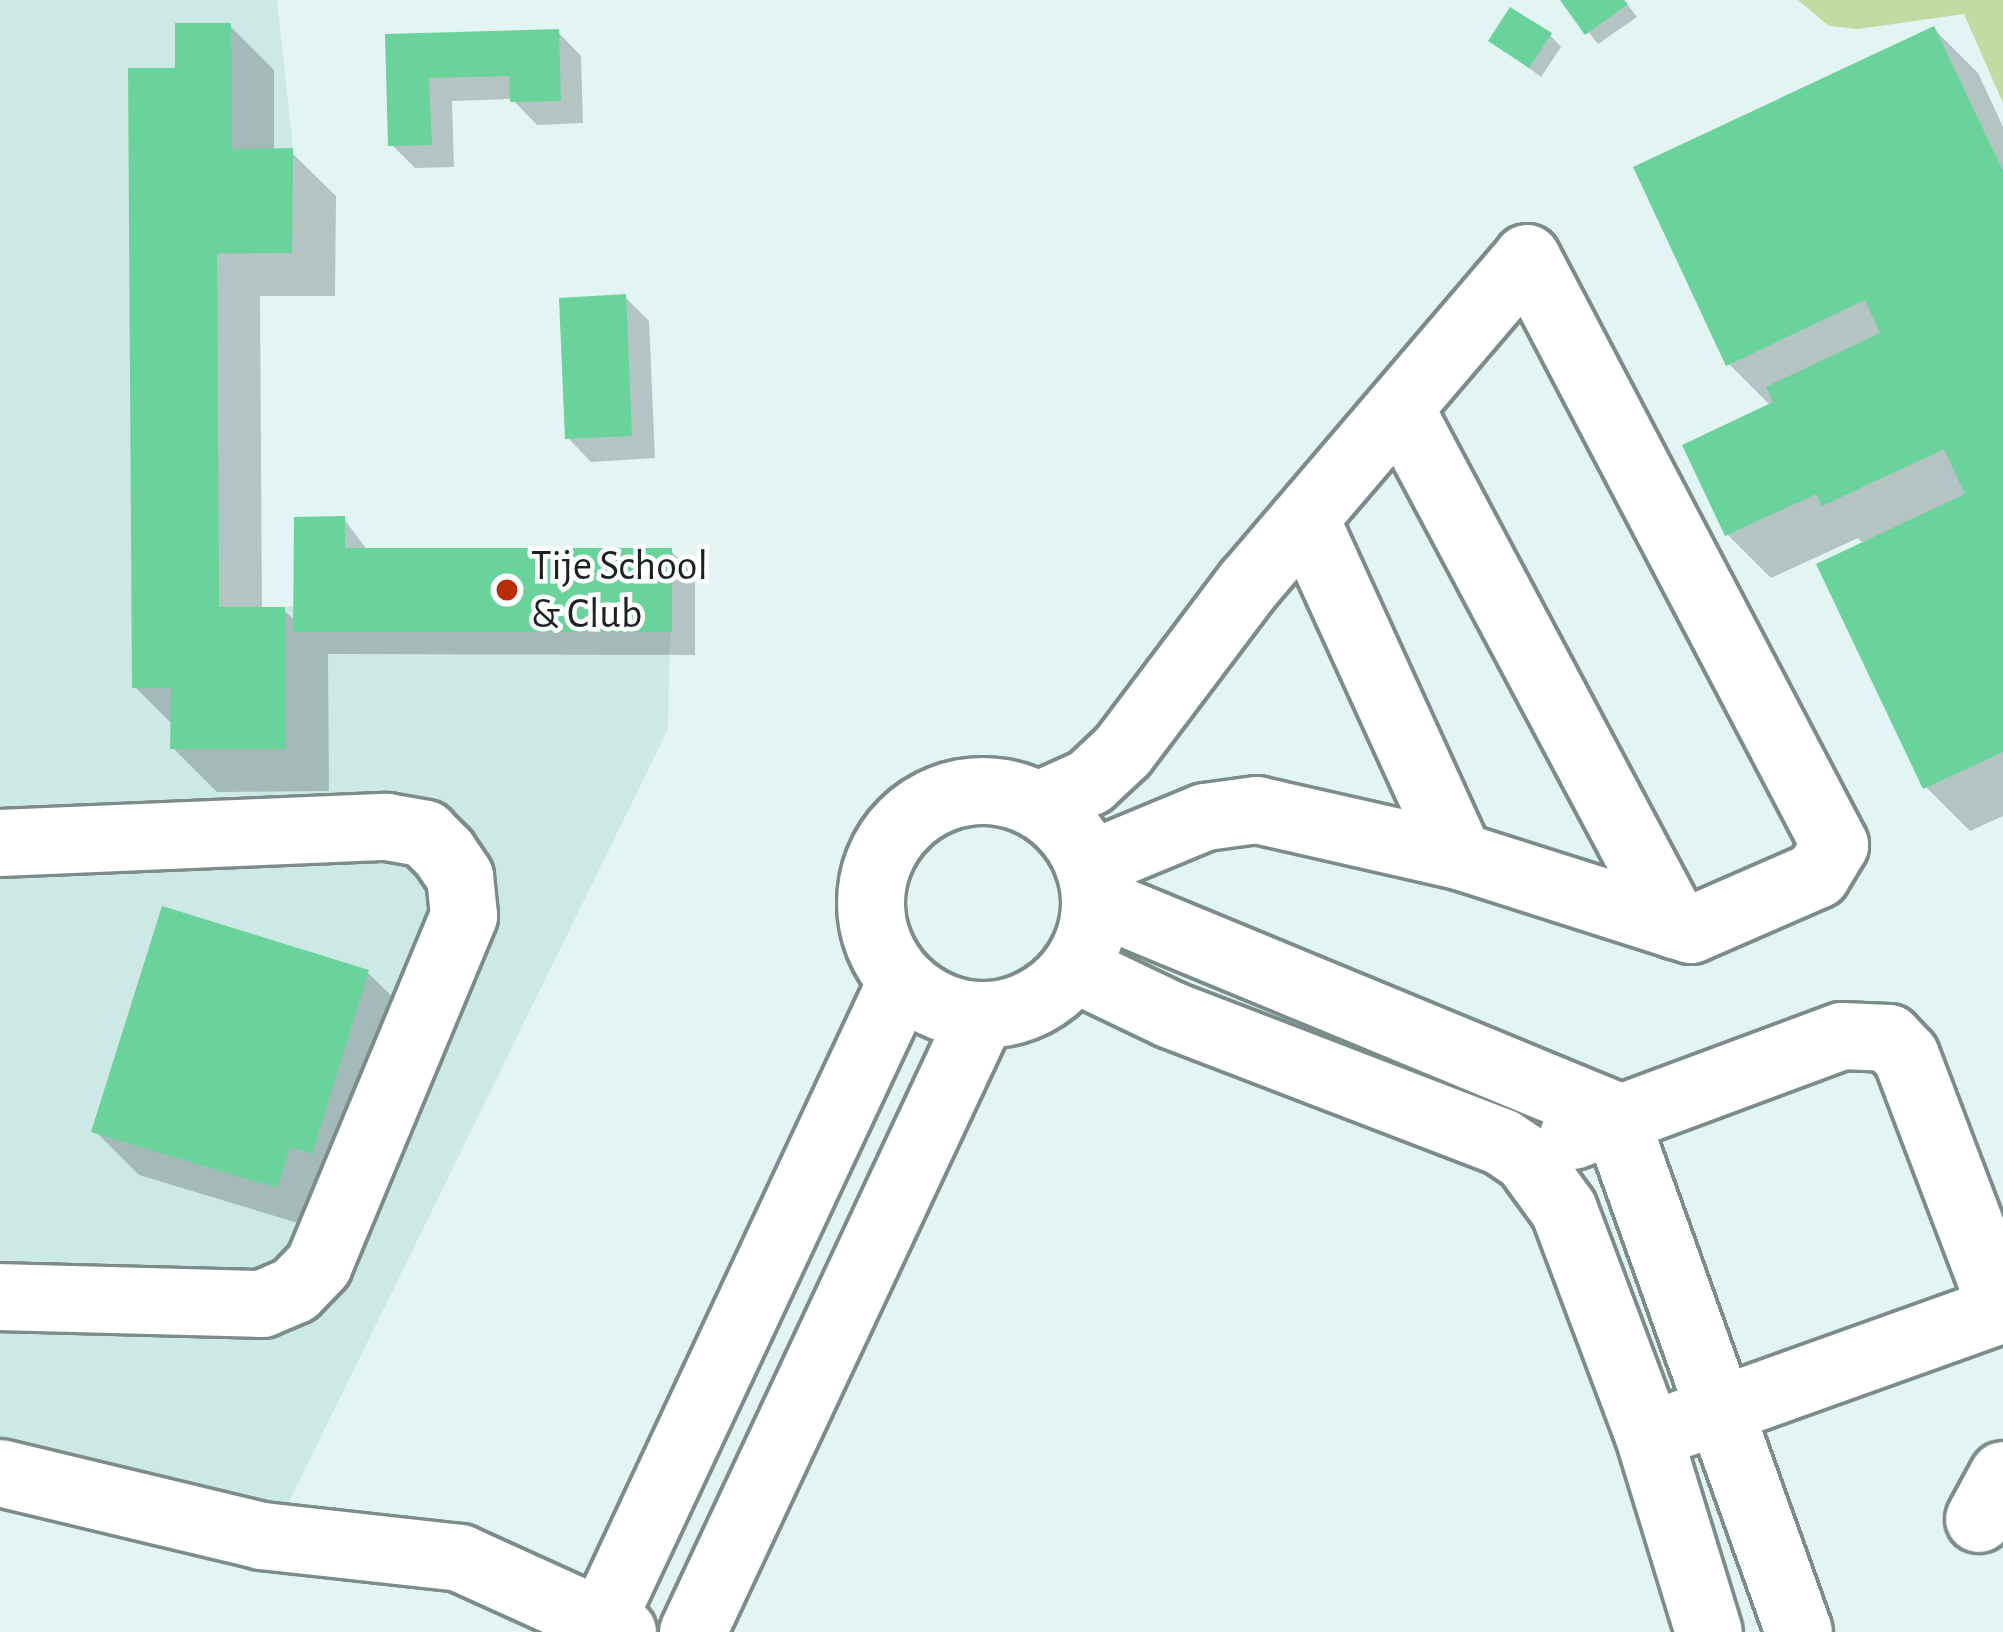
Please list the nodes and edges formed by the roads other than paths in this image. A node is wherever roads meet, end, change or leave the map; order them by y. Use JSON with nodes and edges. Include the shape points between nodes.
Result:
{"nodes":[{"id":1,"x":1400,"y":407,"type":"junction"},
{"id":2,"x":1307,"y":522,"type":"junction"},
{"id":3,"x":1039,"y":805,"type":"junction"},
{"id":4,"x":0,"y":843,"type":"edge"},
{"id":5,"x":1459,"y":856,"type":"junction"},
{"id":6,"x":1093,"y":883,"type":"junction"},
{"id":7,"x":1675,"y":925,"type":"junction"},
{"id":8,"x":1076,"y":969,"type":"junction"},
{"id":9,"x":901,"y":982,"type":"junction"},
{"id":10,"x":982,"y":1017,"type":"junction"},
{"id":11,"x":1614,"y":1115,"type":"junction"},
{"id":12,"x":1527,"y":1159,"type":"junction"},
{"id":13,"x":0,"y":1297,"type":"edge"},
{"id":14,"x":2002,"y":1311,"type":"edge"},
{"id":15,"x":1721,"y":1413,"type":"junction"},
{"id":16,"x":1648,"y":1433,"type":"junction"},
{"id":17,"x":0,"y":1473,"type":"edge"},
{"id":18,"x":607,"y":1629,"type":"edge"},
{"id":19,"x":693,"y":1632,"type":"edge"},
{"id":20,"x":1709,"y":1632,"type":"edge"},
{"id":21,"x":1799,"y":1632,"type":"edge"}],
"edges":[{"from":1,"to":2,"type":"street"},
{"from":1,"to":7,"type":"street"},
{"from":1,"to":7,"type":"street","via":[[1527,259],[1835,845],[1816,875],[1706,927]]},
{"from":2,"to":3,"type":"street","via":[[1249,584],[1123,751],[1090,782]]},
{"from":2,"to":5,"type":"street"},
{"from":3,"to":6,"type":"street","via":[[1070,831]]},
{"from":3,"to":9,"type":"street","via":[[1005,792],[969,791],[935,800],[894,836],[870,883],[870,919],[880,954]]},
{"from":4,"to":13,"type":"street","via":[[387,827],[425,834],[444,853],[460,877],[464,916],[319,1265],[295,1291],[262,1304]]},
{"from":5,"to":6,"type":"street","via":[[1257,810],[1204,817]]},
{"from":5,"to":7,"type":"street"},
{"from":6,"to":8,"type":"street"},
{"from":6,"to":11,"type":"street"},
{"from":8,"to":10,"type":"street","via":[[1050,995]]},
{"from":8,"to":12,"type":"street","via":[[1171,1016],[1502,1142]]},
{"from":9,"to":10,"type":"street","via":[[952,1012]]},
{"from":9,"to":18,"type":"street"},
{"from":10,"to":19,"type":"street"},
{"from":11,"to":12,"type":"street"},
{"from":11,"to":14,"type":"street","via":[[1842,1036],[1889,1038],[1906,1056]]},
{"from":11,"to":15,"type":"street"},
{"from":12,"to":16,"type":"street","via":[[1564,1210]]},
{"from":14,"to":15,"type":"street"},
{"from":15,"to":16,"type":"street"},
{"from":15,"to":21,"type":"street"},
{"from":16,"to":20,"type":"street"},
{"from":17,"to":18,"type":"street","via":[[262,1536],[460,1558]]}]}
